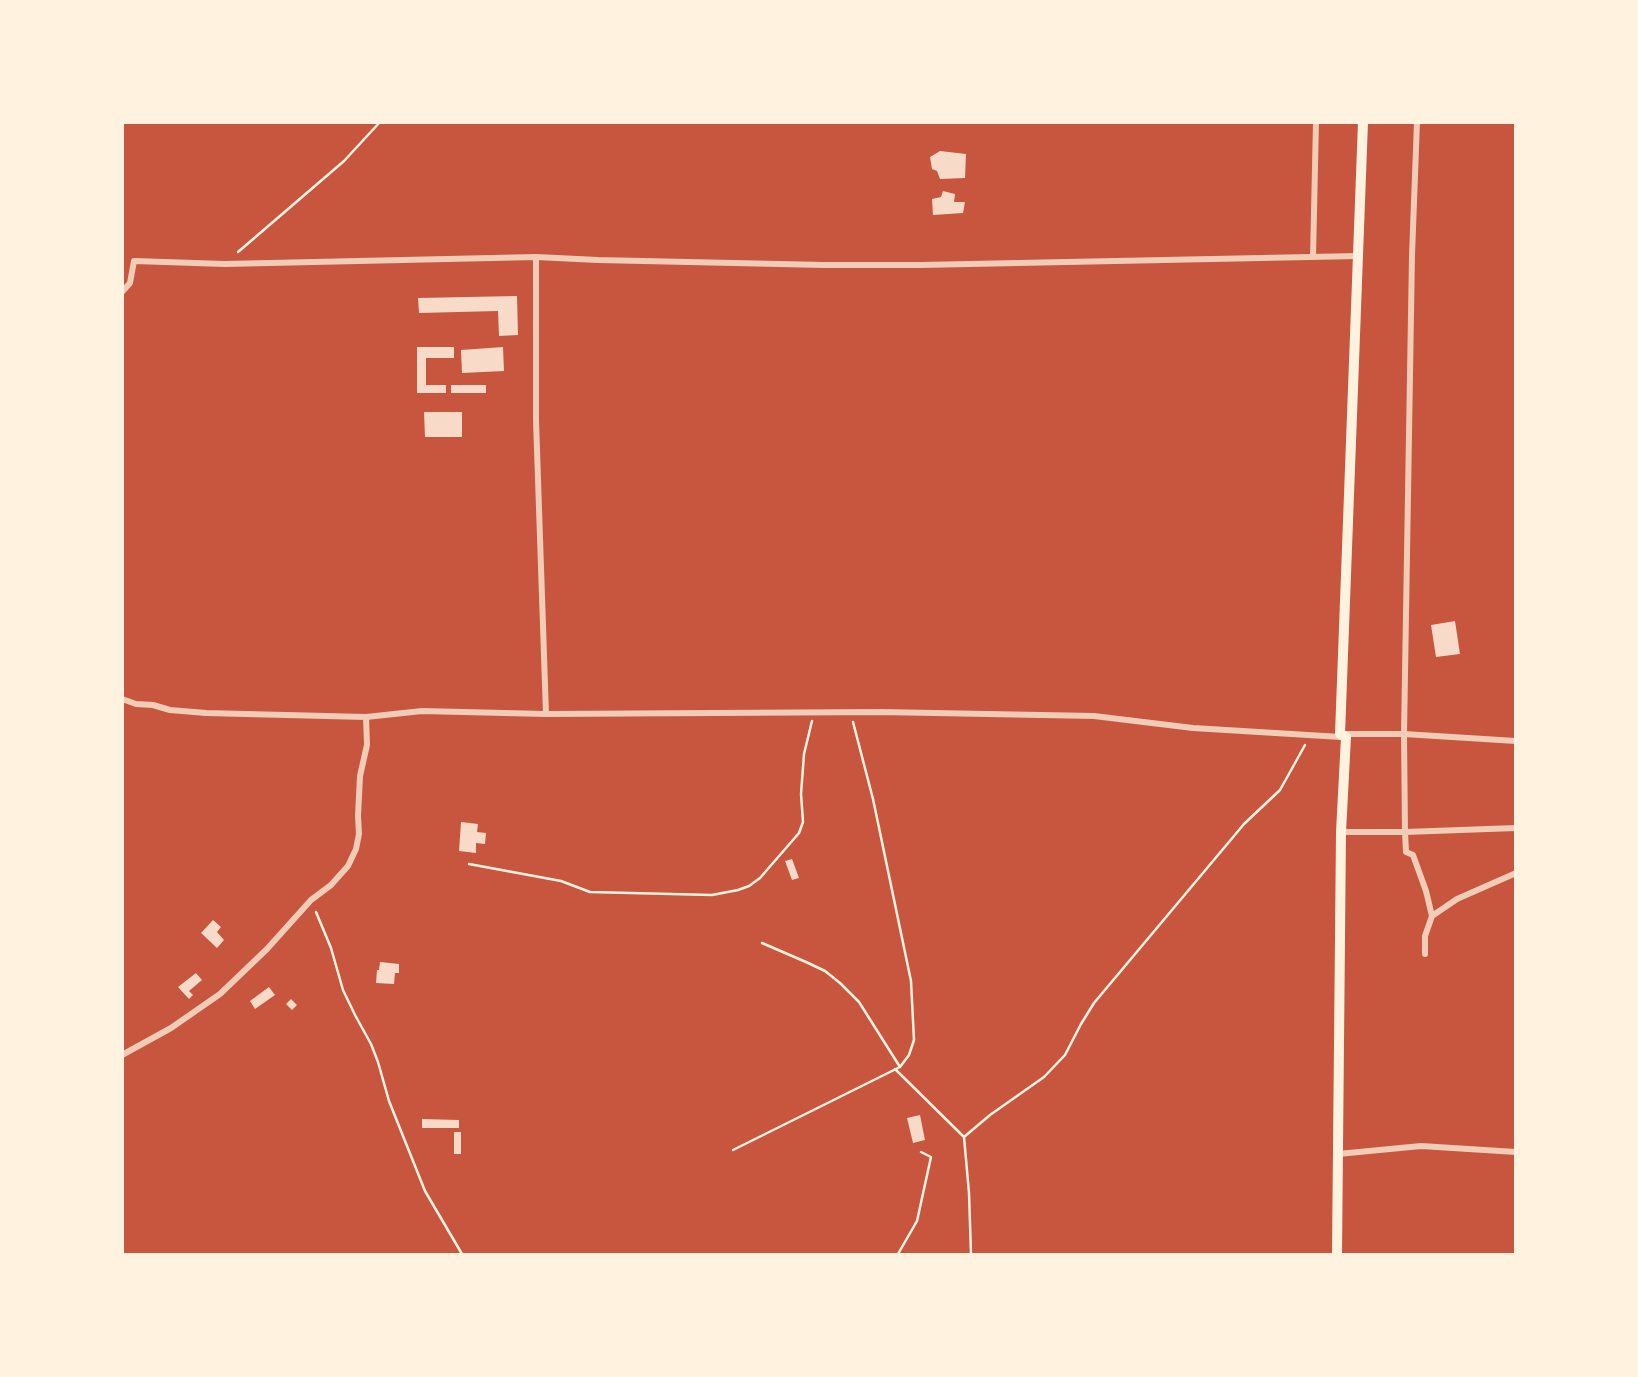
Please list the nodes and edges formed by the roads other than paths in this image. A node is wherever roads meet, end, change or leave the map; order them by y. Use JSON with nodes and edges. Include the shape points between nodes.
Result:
{"nodes":[{"id":1,"x":1316,"y":122,"type":"edge"},
{"id":2,"x":1363,"y":122,"type":"edge"},
{"id":3,"x":1417,"y":122,"type":"edge"},
{"id":4,"x":1357,"y":256,"type":"junction"},
{"id":5,"x":536,"y":257,"type":"junction"},
{"id":6,"x":1313,"y":257,"type":"junction"},
{"id":7,"x":122,"y":292,"type":"edge"},
{"id":8,"x":122,"y":699,"type":"edge"},
{"id":9,"x":546,"y":714,"type":"junction"},
{"id":10,"x":366,"y":717,"type":"junction"},
{"id":11,"x":1404,"y":734,"type":"junction"},
{"id":12,"x":1343,"y":736,"type":"junction"},
{"id":13,"x":1516,"y":741,"type":"edge"},
{"id":14,"x":1516,"y":828,"type":"edge"},
{"id":15,"x":1342,"y":832,"type":"junction"},
{"id":16,"x":1405,"y":832,"type":"junction"},
{"id":17,"x":1516,"y":873,"type":"edge"},
{"id":18,"x":1432,"y":916,"type":"junction"},
{"id":19,"x":1425,"y":954,"type":"dead end"},
{"id":20,"x":122,"y":1055,"type":"edge"},
{"id":21,"x":1516,"y":1152,"type":"edge"},
{"id":22,"x":1338,"y":1154,"type":"junction"},
{"id":23,"x":1337,"y":1255,"type":"edge"}],
"edges":[{"from":1,"to":6,"type":"street"},
{"from":2,"to":4,"type":"highway"},
{"from":3,"to":11,"type":"street"},
{"from":4,"to":6,"type":"street"},
{"from":4,"to":12,"type":"highway"},
{"from":5,"to":6,"type":"street","via":[[810,265]]},
{"from":5,"to":7,"type":"street","via":[[225,264],[134,261],[130,283]]},
{"from":5,"to":9,"type":"street","via":[[536,420]]},
{"from":8,"to":10,"type":"street","via":[[206,713]]},
{"from":9,"to":10,"type":"street","via":[[422,711]]},
{"from":9,"to":12,"type":"street","via":[[814,711],[1094,716],[1193,728]]},
{"from":10,"to":20,"type":"street","via":[[359,834],[348,866],[220,994]]},
{"from":11,"to":12,"type":"street"},
{"from":11,"to":13,"type":"street"},
{"from":11,"to":16,"type":"street"},
{"from":12,"to":15,"type":"highway"},
{"from":14,"to":16,"type":"street"},
{"from":15,"to":16,"type":"street"},
{"from":15,"to":22,"type":"highway"},
{"from":16,"to":18,"type":"street","via":[[1406,852],[1413,855]]},
{"from":17,"to":18,"type":"street","via":[[1457,899]]},
{"from":18,"to":19,"type":"street"},
{"from":21,"to":22,"type":"street","via":[[1421,1146]]},
{"from":22,"to":23,"type":"highway"}]}
